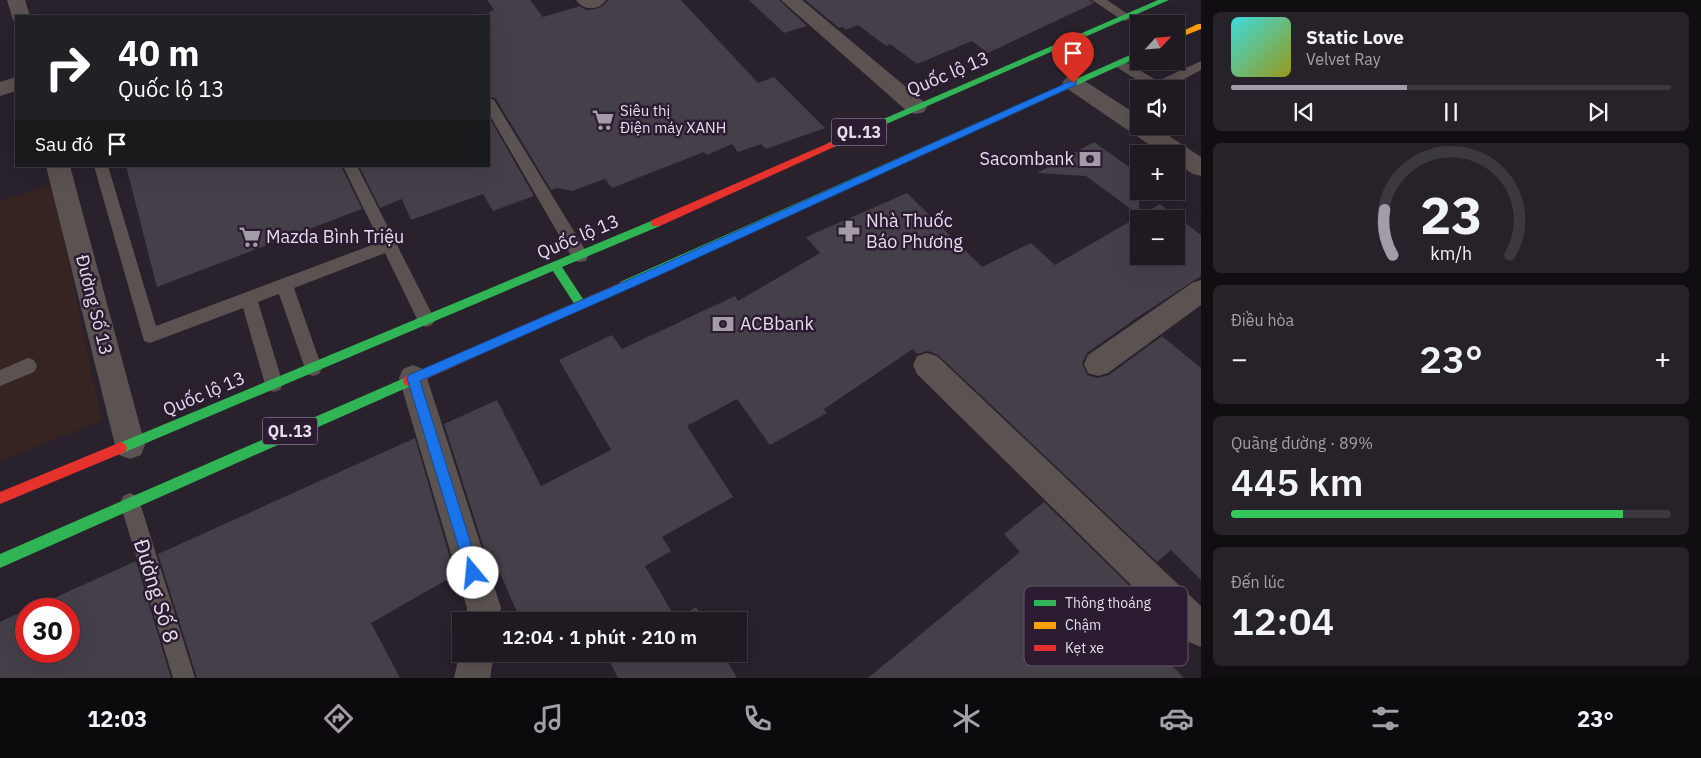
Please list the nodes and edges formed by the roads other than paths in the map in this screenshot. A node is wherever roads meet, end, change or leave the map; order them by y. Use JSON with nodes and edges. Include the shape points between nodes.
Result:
{"nodes":[{"id":1,"x":16,"y":0,"type":"edge"},
{"id":2,"x":790,"y":0,"type":"edge"},
{"id":3,"x":1098,"y":0,"type":"edge"},
{"id":4,"x":1165,"y":0,"type":"edge"},
{"id":5,"x":20,"y":15,"type":"edge"},
{"id":6,"x":1126,"y":17,"type":"junction"},
{"id":7,"x":1199,"y":30,"type":"edge"},
{"id":8,"x":1185,"y":34,"type":"edge"},
{"id":9,"x":1130,"y":58,"type":"edge"},
{"id":10,"x":1120,"y":63,"type":"junction"},
{"id":11,"x":1201,"y":65,"type":"edge"},
{"id":12,"x":1073,"y":83,"type":"junction"},
{"id":13,"x":15,"y":84,"type":"edge"},
{"id":14,"x":0,"y":89,"type":"edge"},
{"id":15,"x":490,"y":105,"type":"edge"},
{"id":16,"x":916,"y":107,"type":"junction"},
{"id":17,"x":58,"y":167,"type":"edge"},
{"id":18,"x":101,"y":167,"type":"edge"},
{"id":19,"x":350,"y":167,"type":"edge"},
{"id":20,"x":1201,"y":168,"type":"edge"},
{"id":21,"x":388,"y":245,"type":"junction"},
{"id":22,"x":580,"y":256,"type":"junction"},
{"id":23,"x":555,"y":266,"type":"junction"},
{"id":24,"x":284,"y":284,"type":"junction"},
{"id":25,"x":1201,"y":291,"type":"edge"},
{"id":26,"x":248,"y":298,"type":"junction"},
{"id":27,"x":581,"y":305,"type":"junction"},
{"id":28,"x":426,"y":320,"type":"junction"},
{"id":29,"x":1098,"y":364,"type":"dead end"},
{"id":30,"x":927,"y":365,"type":"dead end"},
{"id":31,"x":28,"y":366,"type":"dead end"},
{"id":32,"x":313,"y":368,"type":"junction"},
{"id":33,"x":0,"y":378,"type":"edge"},
{"id":34,"x":413,"y":378,"type":"junction"},
{"id":35,"x":274,"y":384,"type":"junction"},
{"id":36,"x":130,"y":445,"type":"junction"},
{"id":37,"x":0,"y":498,"type":"edge"},
{"id":38,"x":130,"y":503,"type":"junction"},
{"id":39,"x":0,"y":561,"type":"edge"},
{"id":40,"x":1156,"y":586,"type":"edge"},
{"id":41,"x":483,"y":612,"type":"edge"},
{"id":42,"x":1188,"y":617,"type":"edge"},
{"id":43,"x":1201,"y":630,"type":"edge"},
{"id":44,"x":475,"y":662,"type":"edge"},
{"id":45,"x":184,"y":678,"type":"edge"},
{"id":46,"x":472,"y":678,"type":"edge"}],
"edges":[{"from":1,"to":5,"type":"street"},
{"from":2,"to":16,"type":"street"},
{"from":3,"to":6,"type":"lane"},
{"from":4,"to":6,"type":"highway","name":"Quốc lộ 13","number":"QL.13"},
{"from":6,"to":16,"type":"highway","name":"Quốc lộ 13","number":"QL.13"},
{"from":7,"to":8,"type":"highway"},
{"from":9,"to":10,"type":"highway","number":"QL.13"},
{"from":10,"to":11,"type":"lane","via":[[1158,87]]},
{"from":10,"to":12,"type":"highway","number":"QL.13"},
{"from":12,"to":20,"type":"street"},
{"from":12,"to":27,"type":"highway","number":"QL.13"},
{"from":13,"to":14,"type":"street"},
{"from":15,"to":22,"type":"lane"},
{"from":16,"to":22,"type":"highway","name":"Quốc lộ 13","number":"QL.13"},
{"from":17,"to":36,"type":"street","name":"Đường Số 13"},
{"from":18,"to":26,"type":"lane","via":[[150,336]]},
{"from":19,"to":21,"type":"lane"},
{"from":21,"to":24,"type":"lane"},
{"from":21,"to":28,"type":"lane"},
{"from":22,"to":23,"type":"highway","name":"Quốc lộ 13","number":"QL.13"},
{"from":23,"to":27,"type":"highway"},
{"from":23,"to":28,"type":"highway","name":"Quốc lộ 13","number":"QL.13"},
{"from":24,"to":26,"type":"lane"},
{"from":24,"to":32,"type":"lane"},
{"from":25,"to":29,"type":"street"},
{"from":26,"to":35,"type":"lane"},
{"from":27,"to":34,"type":"highway","number":"QL.13"},
{"from":28,"to":32,"type":"highway","name":"Quốc lộ 13","number":"QL.13"},
{"from":30,"to":40,"type":"street"},
{"from":31,"to":33,"type":"lane"},
{"from":32,"to":35,"type":"highway","name":"Quốc lộ 13","number":"QL.13"},
{"from":34,"to":38,"type":"highway","number":"QL.13"},
{"from":34,"to":41,"type":"street"},
{"from":35,"to":36,"type":"highway","name":"Quốc lộ 13","number":"QL.13"},
{"from":36,"to":37,"type":"highway","name":"Quốc lộ 13","number":"QL.13"},
{"from":38,"to":39,"type":"highway","number":"QL.13"},
{"from":38,"to":45,"type":"lane","name":"Đường Số 8"},
{"from":42,"to":43,"type":"street"},
{"from":44,"to":46,"type":"street"}]}
